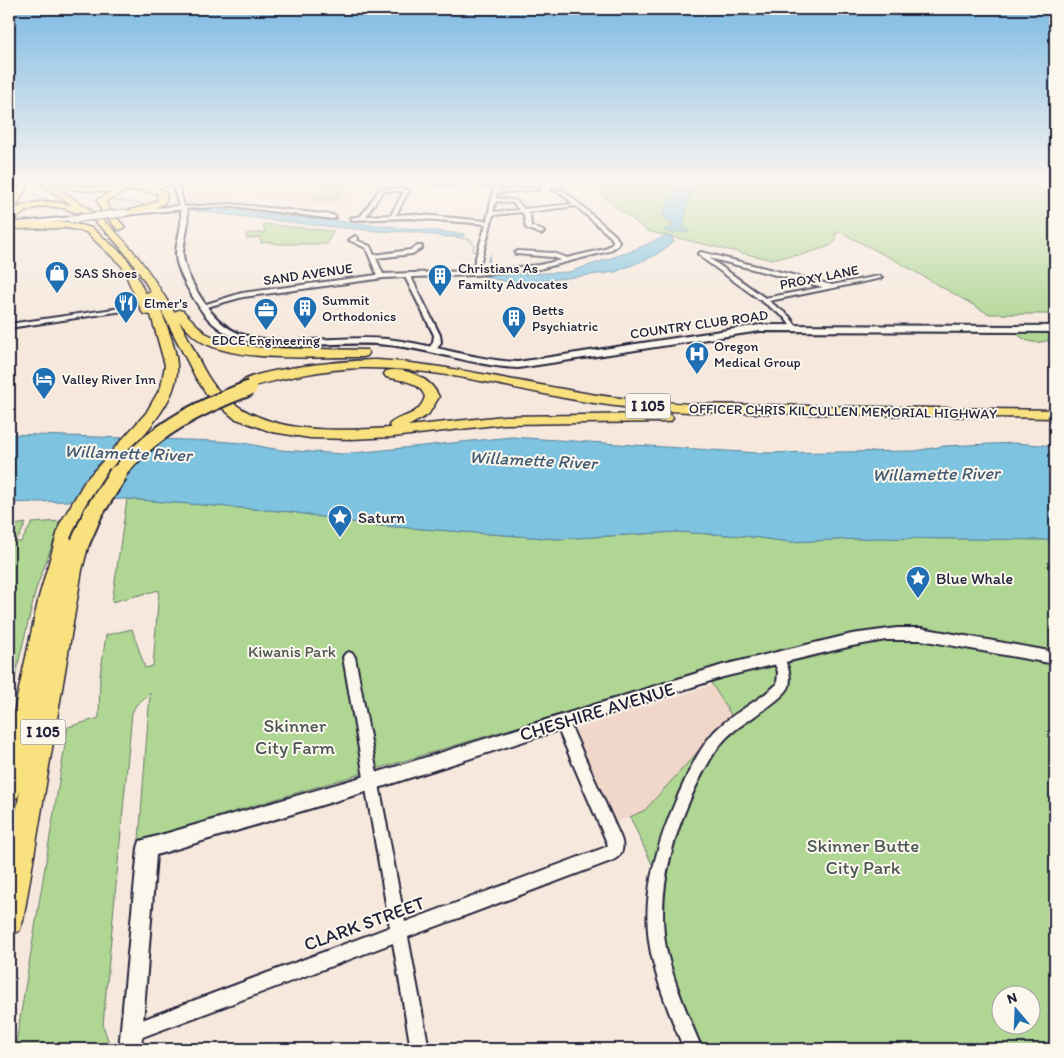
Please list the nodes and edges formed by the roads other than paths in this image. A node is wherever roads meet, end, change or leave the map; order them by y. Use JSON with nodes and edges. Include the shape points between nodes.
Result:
{"nodes":[{"id":1,"x":92,"y":232,"type":"edge"},
{"id":2,"x":117,"y":232,"type":"edge"},
{"id":3,"x":184,"y":232,"type":"edge"},
{"id":4,"x":487,"y":232,"type":"edge"},
{"id":5,"x":608,"y":232,"type":"edge"},
{"id":6,"x":120,"y":234,"type":"junction"},
{"id":7,"x":355,"y":238,"type":"dead end"},
{"id":8,"x":420,"y":247,"type":"dead end"},
{"id":9,"x":518,"y":252,"type":"dead end"},
{"id":10,"x":373,"y":257,"type":"junction"},
{"id":11,"x":567,"y":260,"type":"junction"},
{"id":12,"x":137,"y":262,"type":"junction"},
{"id":13,"x":475,"y":273,"type":"junction"},
{"id":14,"x":407,"y":275,"type":"junction"},
{"id":15,"x":381,"y":276,"type":"junction"},
{"id":16,"x":879,"y":278,"type":"dead end"},
{"id":17,"x":832,"y":287,"type":"junction"},
{"id":18,"x":763,"y":300,"type":"junction"},
{"id":19,"x":203,"y":306,"type":"junction"},
{"id":20,"x":121,"y":310,"type":"dead end"},
{"id":21,"x":179,"y":313,"type":"junction"},
{"id":22,"x":9,"y":326,"type":"edge"},
{"id":23,"x":794,"y":327,"type":"junction"},
{"id":24,"x":1055,"y":329,"type":"edge"},
{"id":25,"x":164,"y":344,"type":"junction"},
{"id":26,"x":432,"y":350,"type":"junction"},
{"id":27,"x":339,"y":370,"type":"junction"},
{"id":28,"x":248,"y":386,"type":"junction"},
{"id":29,"x":557,"y":392,"type":"junction"},
{"id":30,"x":1055,"y":414,"type":"edge"},
{"id":31,"x":719,"y":415,"type":"junction"},
{"id":32,"x":1055,"y":420,"type":"edge"},
{"id":33,"x":72,"y":543,"type":"junction"},
{"id":34,"x":778,"y":656,"type":"junction"},
{"id":35,"x":349,"y":657,"type":"dead end"},
{"id":36,"x":1055,"y":658,"type":"edge"},
{"id":37,"x":562,"y":722,"type":"junction"},
{"id":38,"x":372,"y":782,"type":"junction"},
{"id":39,"x":9,"y":789,"type":"edge"},
{"id":40,"x":9,"y":922,"type":"edge"},
{"id":41,"x":399,"y":932,"type":"junction"},
{"id":42,"x":131,"y":1041,"type":"edge"},
{"id":43,"x":420,"y":1049,"type":"edge"},
{"id":44,"x":693,"y":1049,"type":"edge"}],
"edges":[{"from":1,"to":25,"type":"highway","via":[[127,266]]},
{"from":2,"to":6,"type":"highway"},
{"from":3,"to":19,"type":"street","name":"COUNTRY CLUB ROAD","via":[[180,260]]},
{"from":4,"to":13,"type":"street"},
{"from":5,"to":11,"type":"street","name":"SAND AVENUE","via":[[616,242],[610,248]]},
{"from":6,"to":12,"type":"highway"},
{"from":6,"to":21,"type":"highway","via":[[147,257]]},
{"from":7,"to":10,"type":"street","via":[[352,240],[367,246]]},
{"from":8,"to":10,"type":"street","via":[[412,252]]},
{"from":9,"to":11,"type":"street","name":"SAND AVENUE","via":[[553,255]]},
{"from":10,"to":15,"type":"street"},
{"from":11,"to":13,"type":"street","name":"SAND AVENUE"},
{"from":12,"to":25,"type":"highway"},
{"from":12,"to":31,"type":"highway","via":[[148,276],[211,390],[239,414],[278,428],[324,434],[366,434],[512,420]]},
{"from":13,"to":14,"type":"street","name":"SAND AVENUE"},
{"from":14,"to":15,"type":"street","name":"SAND AVENUE"},
{"from":14,"to":26,"type":"street","via":[[437,335]]},
{"from":15,"to":19,"type":"street","name":"SAND AVENUE","via":[[240,295]]},
{"from":16,"to":17,"type":"street","name":"PROXY LANE"},
{"from":17,"to":18,"type":"street","name":"PROXY LANE"},
{"from":17,"to":18,"type":"street","via":[[701,254]]},
{"from":18,"to":23,"type":"street"},
{"from":19,"to":26,"type":"street","name":"COUNTRY CLUB ROAD","via":[[218,325],[245,338],[385,341]]},
{"from":20,"to":22,"type":"street"},
{"from":21,"to":27,"type":"highway","via":[[217,386],[228,399],[256,416],[314,429],[367,429],[405,423],[418,417],[432,401],[432,393],[426,386],[410,378]]},
{"from":21,"to":29,"type":"highway","via":[[200,335],[228,347],[259,351],[388,354],[443,363]]},
{"from":23,"to":24,"type":"street","name":"COUNTRY CLUB ROAD"},
{"from":23,"to":26,"type":"street","name":"COUNTRY CLUB ROAD","via":[[737,330],[518,365],[484,362]]},
{"from":25,"to":33,"type":"highway","via":[[171,365],[170,380],[162,398],[152,415],[91,485],[69,524]]},
{"from":27,"to":28,"type":"highway","name":"OFFICER CHRIS KILCULLEN MEMORIAL HIGHWAY","number":"I 105"},
{"from":27,"to":31,"type":"highway","name":"OFFICER CHRIS KILCULLEN MEMORIAL HIGHWAY","number":"I 105","via":[[375,368],[417,372],[590,405]]},
{"from":28,"to":29,"type":"highway","name":"OFFICER CHRIS KILCULLEN MEMORIAL HIGHWAY","number":"I 105","via":[[304,369],[377,364],[421,367]]},
{"from":28,"to":33,"type":"highway","number":"I 105","bridge":true,"via":[[190,414],[133,455],[111,480]]},
{"from":29,"to":30,"type":"highway","name":"OFFICER CHRIS KILCULLEN MEMORIAL HIGHWAY","number":"I 105","via":[[632,405],[689,408]]},
{"from":31,"to":32,"type":"highway","name":"OFFICER CHRIS KILCULLEN MEMORIAL HIGHWAY","number":"I 105"},
{"from":33,"to":39,"type":"highway","number":"I 105","via":[[49,597]]},
{"from":33,"to":40,"type":"highway","number":"I 105","via":[[73,570]]},
{"from":34,"to":36,"type":"street","name":"CHESHIRE AVENUE","via":[[904,632]]},
{"from":34,"to":37,"type":"street","name":"CHESHIRE AVENUE"},
{"from":34,"to":44,"type":"street","via":[[784,672],[783,686],[737,720],[701,761],[672,826],[662,859],[656,918],[659,951]]},
{"from":35,"to":38,"type":"street"},
{"from":37,"to":38,"type":"street","name":"CHESHIRE AVENUE"},
{"from":37,"to":41,"type":"street","name":"CLARK STREET","via":[[616,847],[611,853]]},
{"from":38,"to":41,"type":"street"},
{"from":38,"to":42,"type":"street","name":"CHESHIRE AVENUE","via":[[147,848]]},
{"from":41,"to":42,"type":"street","name":"CLARK STREET"},
{"from":41,"to":43,"type":"street"}]}
